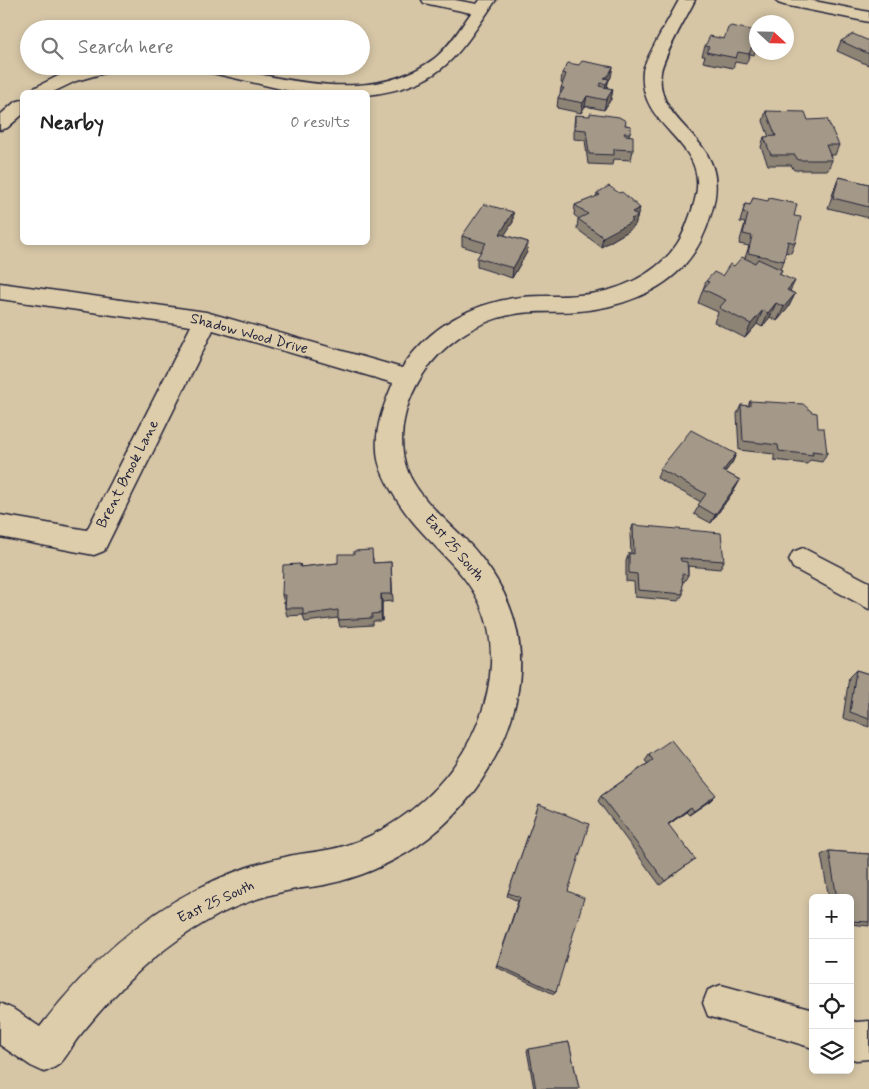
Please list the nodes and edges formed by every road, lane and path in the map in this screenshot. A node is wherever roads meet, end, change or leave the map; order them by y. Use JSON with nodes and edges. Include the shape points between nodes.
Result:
{"nodes":[{"id":1,"x":430,"y":0,"type":"edge"},
{"id":2,"x":687,"y":0,"type":"edge"},
{"id":3,"x":784,"y":0,"type":"edge"},
{"id":4,"x":484,"y":5,"type":"edge"},
{"id":5,"x":869,"y":17,"type":"edge"},
{"id":6,"x":77,"y":75,"type":"edge"},
{"id":7,"x":246,"y":75,"type":"edge"},
{"id":8,"x":44,"y":90,"type":"edge"},
{"id":9,"x":315,"y":90,"type":"edge"},
{"id":10,"x":357,"y":90,"type":"edge"},
{"id":11,"x":20,"y":108,"type":"edge"},
{"id":12,"x":0,"y":124,"type":"edge"},
{"id":13,"x":0,"y":291,"type":"edge"},
{"id":14,"x":206,"y":320,"type":"junction"},
{"id":15,"x":407,"y":378,"type":"junction"},
{"id":16,"x":0,"y":526,"type":"edge"},
{"id":17,"x":803,"y":560,"type":"dead end"},
{"id":18,"x":869,"y":596,"type":"edge"},
{"id":19,"x":721,"y":1003,"type":"dead end"},
{"id":20,"x":0,"y":1022,"type":"edge"},
{"id":21,"x":809,"y":1028,"type":"edge"},
{"id":22,"x":854,"y":1039,"type":"edge"},
{"id":23,"x":869,"y":1040,"type":"edge"}],
"edges":[{"from":1,"to":4,"type":"street"},
{"from":2,"to":15,"type":"street","name":"East 25 South","via":[[652,69],[650,80],[651,91],[662,114],[691,144],[706,176],[705,198],[689,242],[681,254],[657,276],[613,297],[586,303],[511,306],[474,317],[443,335]]},
{"from":3,"to":5,"type":"street"},
{"from":4,"to":10,"type":"street","via":[[442,61],[411,78]]},
{"from":6,"to":8,"type":"street"},
{"from":7,"to":9,"type":"street"},
{"from":11,"to":12,"type":"street"},
{"from":13,"to":14,"type":"street","name":"Shadow Wood Drive"},
{"from":14,"to":15,"type":"street","name":"Shadow Wood Drive"},
{"from":14,"to":16,"type":"street","name":"Brent Brook Lane","via":[[94,542]]},
{"from":15,"to":20,"type":"street","name":"East 25 South","via":[[397,399],[388,433],[390,461],[404,491],[480,576],[494,600],[506,648],[506,674],[494,725],[465,778],[418,826],[390,844],[327,868],[297,871],[238,888],[171,923],[105,977],[44,1053]]},
{"from":17,"to":18,"type":"street"},
{"from":19,"to":21,"type":"street"},
{"from":22,"to":23,"type":"street"}]}
